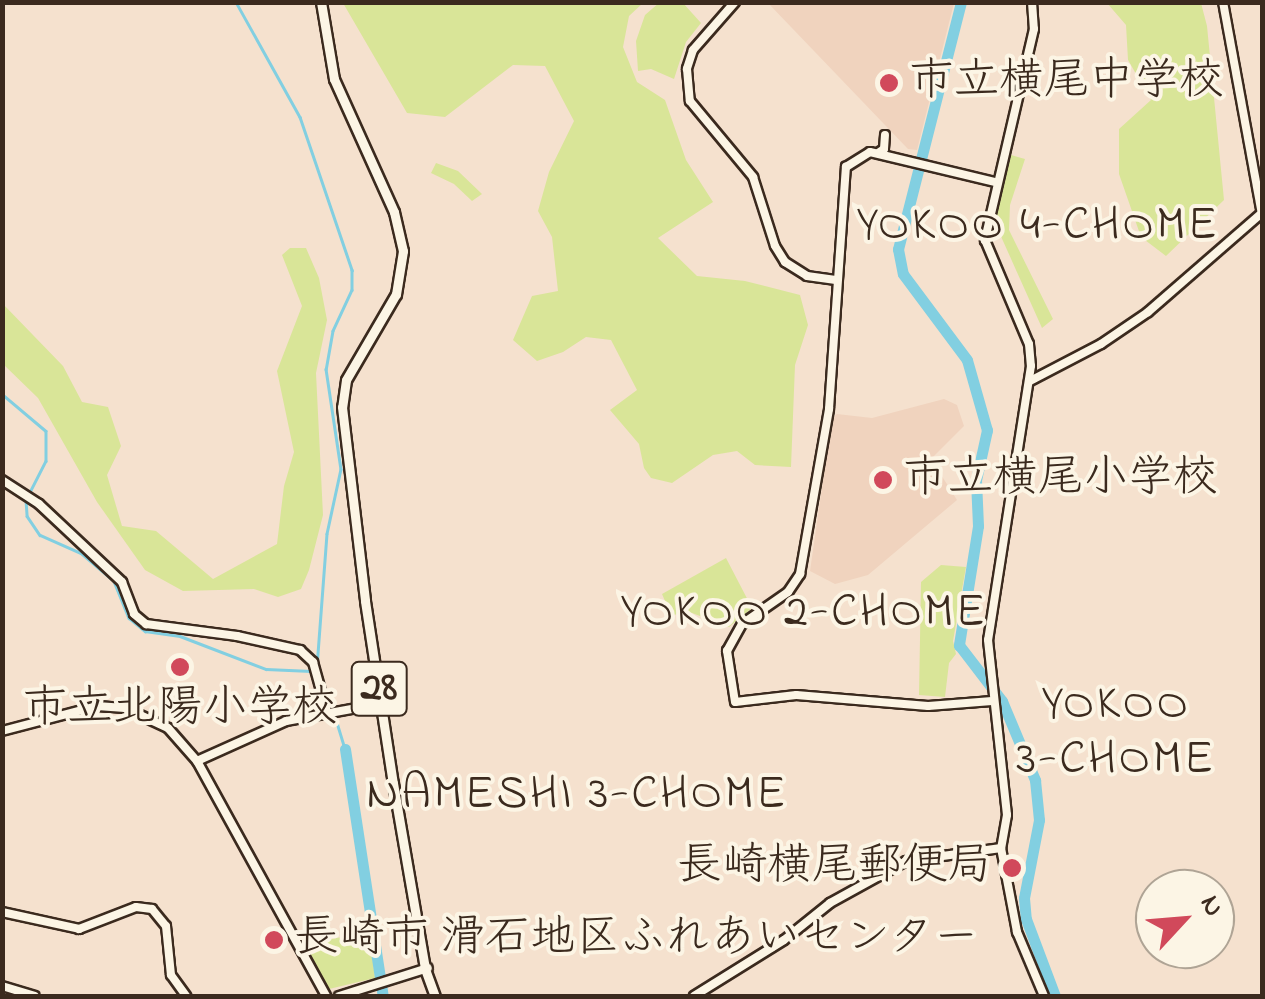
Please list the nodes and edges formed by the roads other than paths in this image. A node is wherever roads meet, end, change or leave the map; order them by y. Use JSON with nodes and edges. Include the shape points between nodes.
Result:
{"nodes":[{"id":1,"x":321,"y":2,"type":"edge"},
{"id":2,"x":735,"y":2,"type":"edge"},
{"id":3,"x":1032,"y":2,"type":"edge"},
{"id":4,"x":1224,"y":2,"type":"edge"},
{"id":5,"x":885,"y":135,"type":"dead end"},
{"id":6,"x":878,"y":153,"type":"junction"},
{"id":7,"x":995,"y":182,"type":"junction"},
{"id":8,"x":1262,"y":215,"type":"edge"},
{"id":9,"x":836,"y":280,"type":"junction"},
{"id":10,"x":1030,"y":381,"type":"junction"},
{"id":11,"x":2,"y":480,"type":"edge"},
{"id":12,"x":992,"y":698,"type":"junction"},
{"id":13,"x":383,"y":703,"type":"junction"},
{"id":14,"x":331,"y":711,"type":"junction"},
{"id":15,"x":2,"y":731,"type":"edge"},
{"id":16,"x":196,"y":762,"type":"junction"},
{"id":17,"x":1001,"y":848,"type":"junction"},
{"id":18,"x":2,"y":912,"type":"edge"},
{"id":19,"x":426,"y":968,"type":"junction"},
{"id":20,"x":2,"y":986,"type":"edge"},
{"id":21,"x":34,"y":996,"type":"edge"},
{"id":22,"x":186,"y":996,"type":"edge"},
{"id":23,"x":326,"y":996,"type":"edge"},
{"id":24,"x":339,"y":996,"type":"edge"},
{"id":25,"x":437,"y":996,"type":"edge"},
{"id":26,"x":694,"y":996,"type":"edge"},
{"id":27,"x":1044,"y":996,"type":"edge"}],
"edges":[{"from":1,"to":13,"type":"main road","number":"28","via":[[334,79],[394,212],[403,251],[396,294],[347,381],[362,561]]},
{"from":2,"to":9,"type":"street","via":[[692,50],[690,101],[753,178],[785,262],[807,276]]},
{"from":3,"to":7,"type":"street","via":[[1034,29]]},
{"from":4,"to":8,"type":"street"},
{"from":5,"to":6,"type":"street"},
{"from":6,"to":7,"type":"street"},
{"from":6,"to":9,"type":"street","via":[[851,161],[843,176]]},
{"from":7,"to":10,"type":"street","via":[[984,240],[1028,344]]},
{"from":8,"to":10,"type":"street","via":[[1148,312]]},
{"from":9,"to":12,"type":"street","via":[[828,410],[800,574],[788,592],[731,636],[726,651],[735,702],[796,696],[928,706]]},
{"from":10,"to":12,"type":"street","via":[[988,640]]},
{"from":11,"to":14,"type":"street","via":[[122,582],[134,614],[146,624],[300,650]]},
{"from":12,"to":17,"type":"street","via":[[1007,815]]},
{"from":13,"to":14,"type":"street"},
{"from":13,"to":19,"type":"main road","number":"28"},
{"from":14,"to":16,"type":"street","via":[[273,725]]},
{"from":15,"to":16,"type":"street","via":[[82,707],[125,708],[168,728]]},
{"from":16,"to":23,"type":"street"},
{"from":17,"to":26,"type":"street","via":[[906,861],[830,903]]},
{"from":17,"to":27,"type":"street","via":[[1017,932]]},
{"from":18,"to":22,"type":"street","via":[[79,929],[136,908],[152,909],[166,926],[171,975]]},
{"from":19,"to":24,"type":"street"},
{"from":19,"to":25,"type":"main road","number":"28"},
{"from":20,"to":21,"type":"street"}]}
